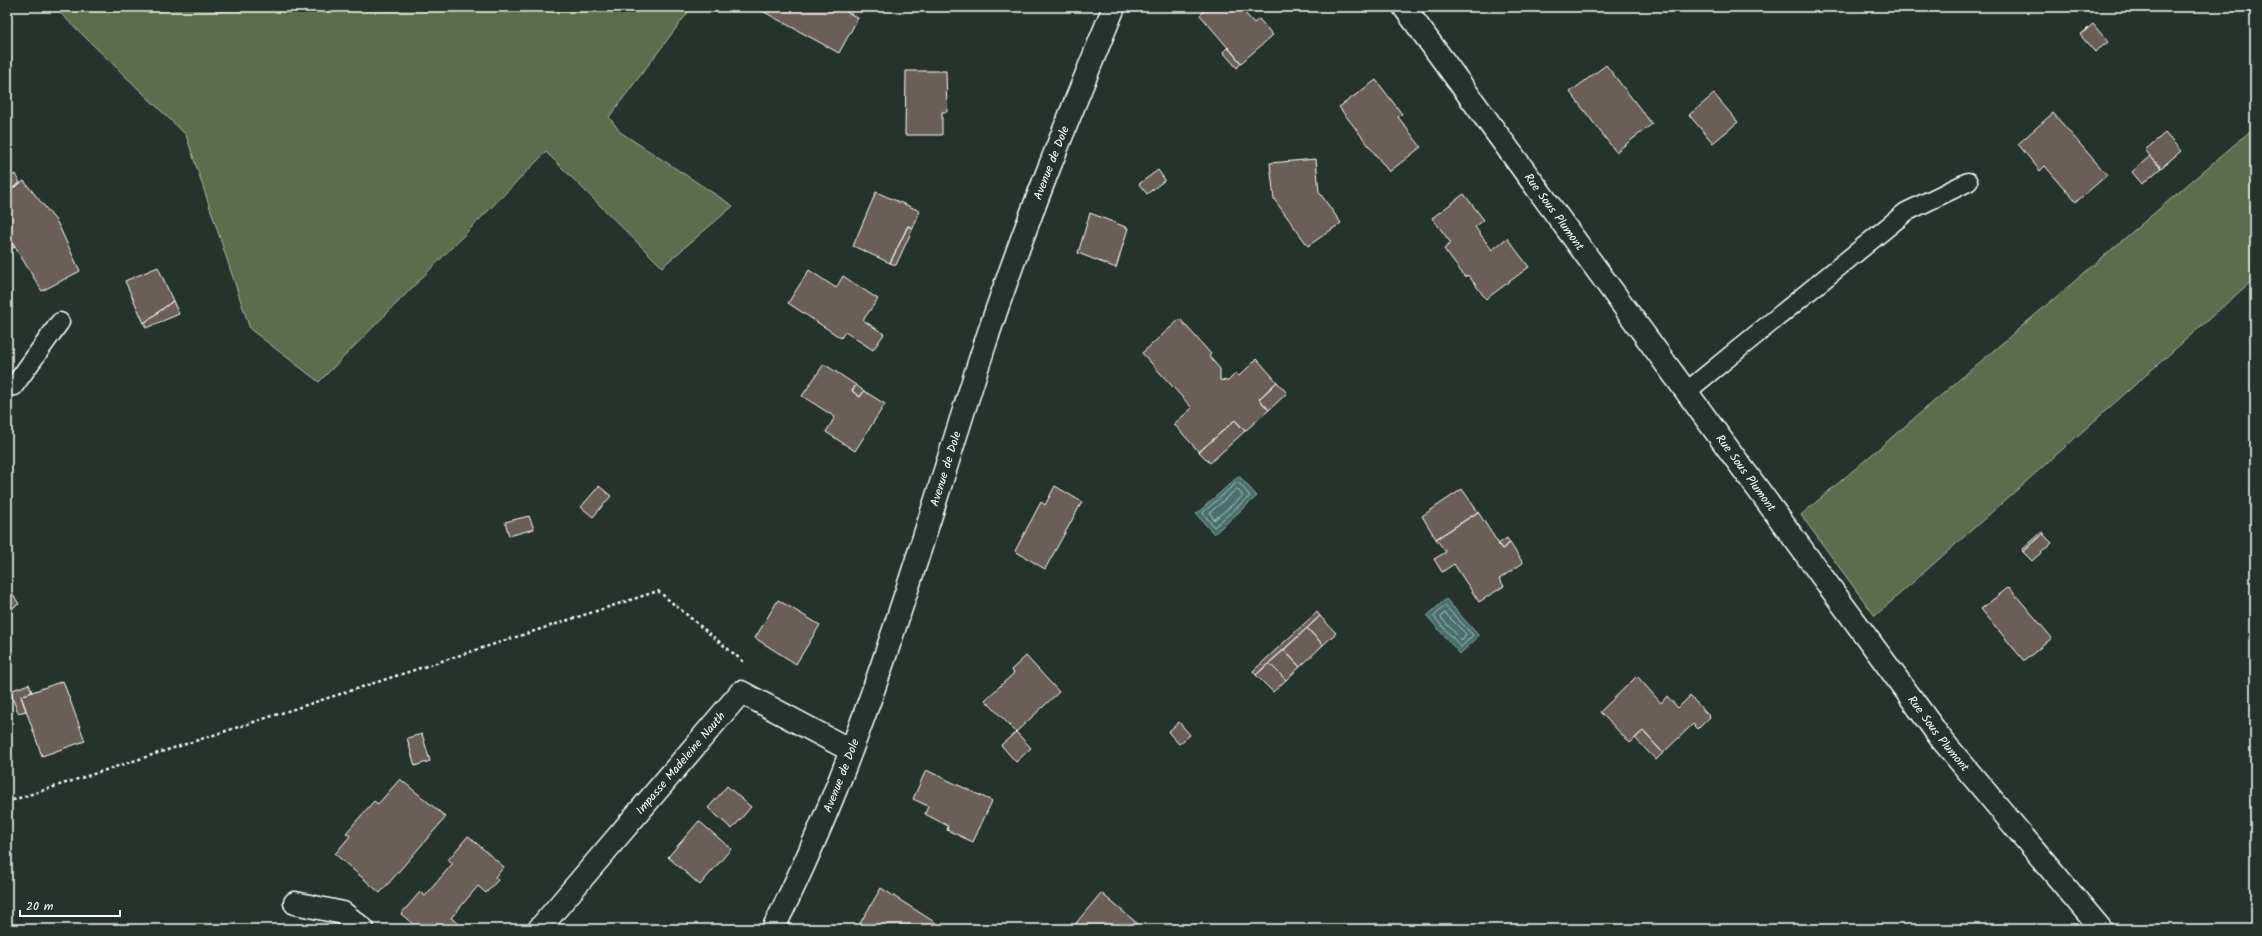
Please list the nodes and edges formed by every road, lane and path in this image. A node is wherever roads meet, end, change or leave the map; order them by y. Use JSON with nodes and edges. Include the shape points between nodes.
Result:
{"nodes":[{"id":1,"x":1114,"y":7,"type":"edge"},
{"id":2,"x":1404,"y":7,"type":"edge"},
{"id":3,"x":1968,"y":182,"type":"dead end"},
{"id":4,"x":60,"y":322,"type":"dead end"},
{"id":5,"x":7,"y":384,"type":"edge"},
{"id":6,"x":1686,"y":392,"type":"junction"},
{"id":7,"x":748,"y":665,"type":"dead end"},
{"id":8,"x":850,"y":750,"type":"junction"},
{"id":9,"x":7,"y":802,"type":"edge"},
{"id":10,"x":295,"y":903,"type":"dead end"},
{"id":11,"x":363,"y":929,"type":"edge"},
{"id":12,"x":539,"y":929,"type":"edge"},
{"id":13,"x":773,"y":929,"type":"edge"},
{"id":14,"x":2101,"y":929,"type":"edge"}],
"edges":[{"from":1,"to":8,"type":"street","name":"Avenue de Dole","via":[[1024,229],[883,662]]},
{"from":2,"to":6,"type":"street","name":"Rue Sous Plumont"},
{"from":3,"to":6,"type":"lane","via":[[1906,212]]},
{"from":4,"to":5,"type":"lane","via":[[14,386]]},
{"from":6,"to":14,"type":"street","name":"Rue Sous Plumont","via":[[1942,740]]},
{"from":7,"to":9,"type":"path","via":[[658,591]]},
{"from":8,"to":12,"type":"street","name":"Impasse Madeleine Nauth","via":[[741,692]]},
{"from":8,"to":13,"type":"street","name":"Avenue de Dole","via":[[814,842]]},
{"from":10,"to":11,"type":"street","via":[[343,913]]}]}
